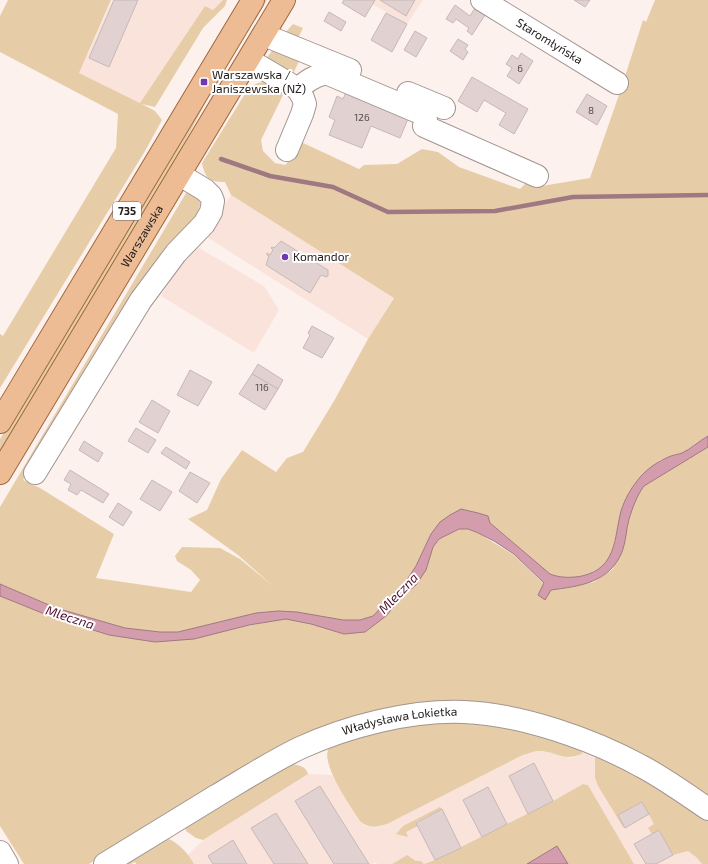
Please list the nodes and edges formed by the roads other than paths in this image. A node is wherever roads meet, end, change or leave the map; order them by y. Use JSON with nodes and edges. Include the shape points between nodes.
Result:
{"nodes":[{"id":1,"x":253,"y":0,"type":"edge"},
{"id":2,"x":284,"y":0,"type":"edge"},
{"id":3,"x":482,"y":0,"type":"edge"},
{"id":4,"x":264,"y":35,"type":"junction"},
{"id":5,"x":249,"y":60,"type":"junction"},
{"id":6,"x":617,"y":83,"type":"dead end"},
{"id":7,"x":298,"y":89,"type":"junction"},
{"id":8,"x":444,"y":108,"type":"dead end"},
{"id":9,"x":287,"y":150,"type":"dead end"},
{"id":10,"x":180,"y":175,"type":"junction"},
{"id":11,"x":537,"y":176,"type":"dead end"},
{"id":12,"x":0,"y":422,"type":"edge"},
{"id":13,"x":0,"y":473,"type":"edge"},
{"id":14,"x":35,"y":473,"type":"dead end"},
{"id":15,"x":708,"y":809,"type":"edge"},
{"id":16,"x":0,"y":852,"type":"edge"},
{"id":17,"x":7,"y":864,"type":"edge"},
{"id":18,"x":105,"y":864,"type":"edge"}],
"edges":[{"from":1,"to":12,"type":"main road","number":"735"},
{"from":2,"to":4,"type":"main road","name":"Warszawska","number":"735"},
{"from":3,"to":6,"type":"street","name":"Staromłyńska"},
{"from":4,"to":5,"type":"main road","name":"Warszawska","number":"735"},
{"from":4,"to":8,"type":"street"},
{"from":5,"to":7,"type":"street"},
{"from":5,"to":10,"type":"main road","name":"Warszawska","number":"735"},
{"from":7,"to":9,"type":"street","via":[[305,104]]},
{"from":7,"to":11,"type":"street","via":[[316,75],[326,73],[416,111],[424,115],[424,126]]},
{"from":10,"to":13,"type":"main road","name":"Warszawska","number":"735"},
{"from":10,"to":14,"type":"street","via":[[211,196],[214,201],[211,212],[141,300]]},
{"from":15,"to":18,"type":"street","name":"Władysława Łokietka","via":[[641,766],[572,736],[499,716],[465,712],[433,713],[354,728],[300,748]]},
{"from":16,"to":17,"type":"street"}]}
